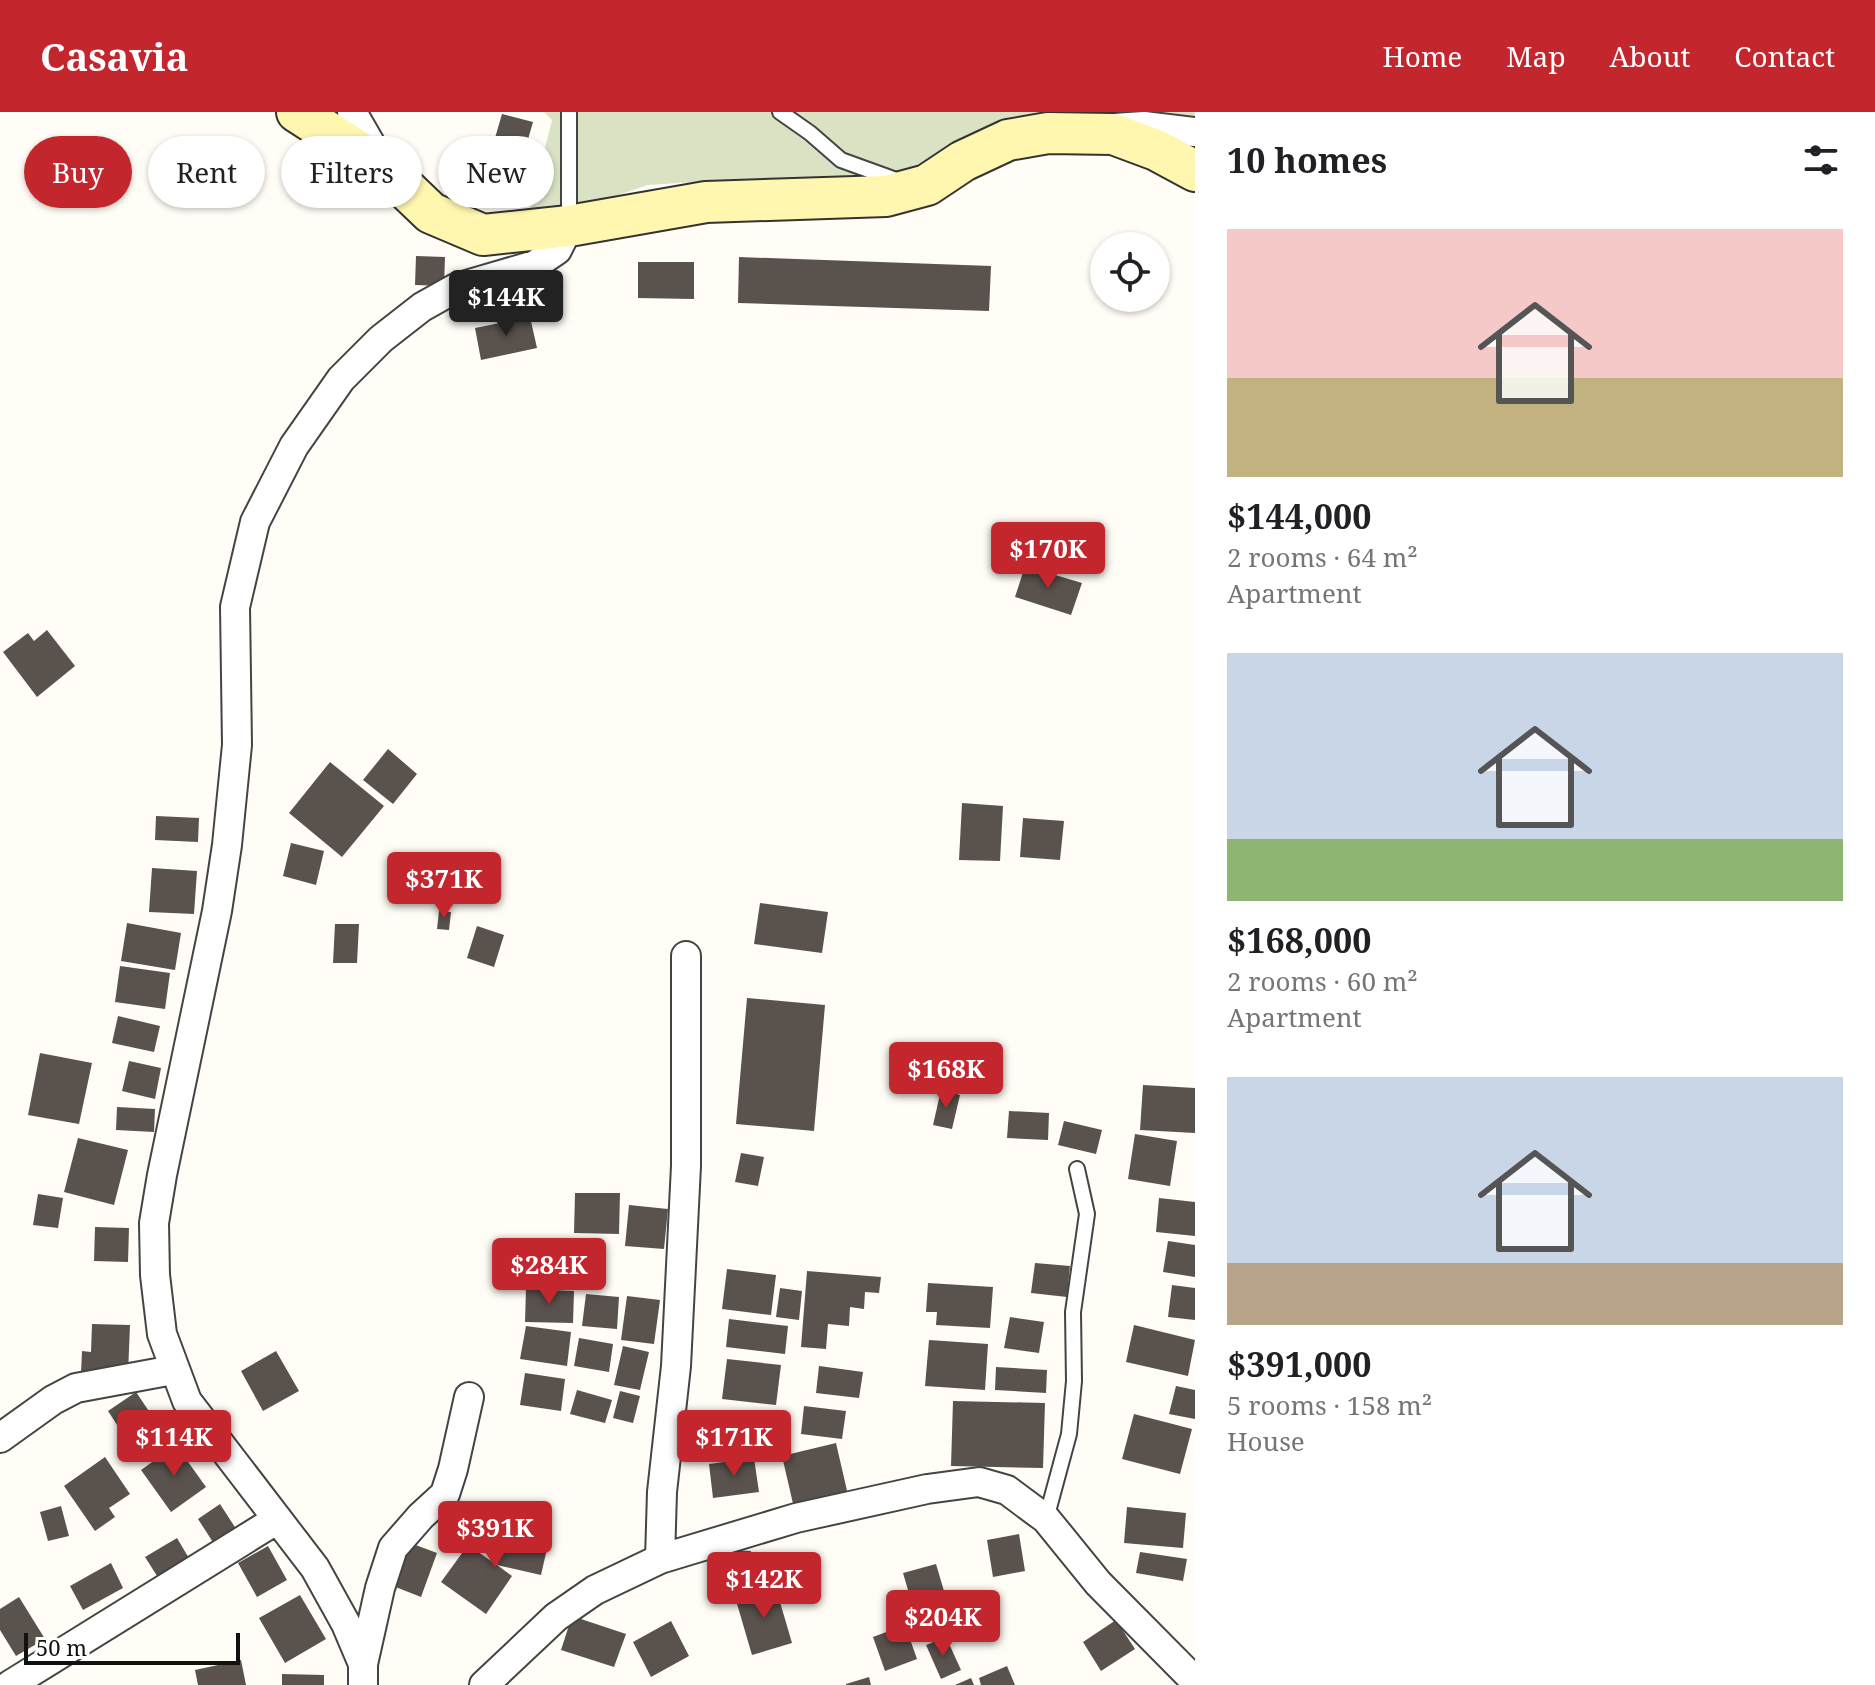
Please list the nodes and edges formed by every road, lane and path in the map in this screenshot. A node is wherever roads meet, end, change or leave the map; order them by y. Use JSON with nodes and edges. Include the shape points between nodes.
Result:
{"nodes":[{"id":1,"x":297,"y":112,"type":"edge"},
{"id":2,"x":352,"y":112,"type":"edge"},
{"id":3,"x":569,"y":112,"type":"edge"},
{"id":4,"x":780,"y":112,"type":"edge"},
{"id":5,"x":1195,"y":132,"type":"edge"},
{"id":6,"x":1102,"y":134,"type":"junction"},
{"id":7,"x":334,"y":136,"type":"edge"},
{"id":8,"x":366,"y":136,"type":"edge"},
{"id":9,"x":1195,"y":171,"type":"edge"},
{"id":10,"x":913,"y":189,"type":"junction"},
{"id":11,"x":422,"y":204,"type":"edge"},
{"id":12,"x":569,"y":226,"type":"junction"},
{"id":13,"x":686,"y":956,"type":"dead end"},
{"id":14,"x":1077,"y":1169,"type":"dead end"},
{"id":15,"x":173,"y":1370,"type":"junction"},
{"id":16,"x":469,"y":1397,"type":"dead end"},
{"id":17,"x":0,"y":1438,"type":"edge"},
{"id":18,"x":1046,"y":1519,"type":"junction"},
{"id":19,"x":276,"y":1520,"type":"junction"},
{"id":20,"x":660,"y":1559,"type":"junction"},
{"id":21,"x":363,"y":1675,"type":"edge"},
{"id":22,"x":1195,"y":1681,"type":"edge"},
{"id":23,"x":10,"y":1685,"type":"edge"},
{"id":24,"x":484,"y":1685,"type":"edge"}],
"edges":[{"from":1,"to":7,"type":"street"},
{"from":2,"to":8,"type":"street"},
{"from":3,"to":12,"type":"lane"},
{"from":4,"to":10,"type":"lane","via":[[841,160]]},
{"from":5,"to":6,"type":"street","via":[[1117,126]]},
{"from":6,"to":9,"type":"street","via":[[1156,150]]},
{"from":6,"to":10,"type":"street","via":[[1048,133],[1008,140]]},
{"from":10,"to":12,"type":"street","via":[[886,196],[706,202]]},
{"from":11,"to":12,"type":"street","via":[[483,235]]},
{"from":12,"to":15,"type":"street","via":[[557,250],[535,265],[456,288],[381,339],[341,379],[294,446],[255,522],[235,607],[237,745],[227,845],[154,1223],[162,1334]]},
{"from":13,"to":20,"type":"street","via":[[685,1181]]},
{"from":14,"to":18,"type":"lane","via":[[1087,1214],[1073,1312],[1074,1381],[1069,1434]]},
{"from":15,"to":17,"type":"street","via":[[76,1388]]},
{"from":15,"to":19,"type":"street","via":[[187,1401]]},
{"from":16,"to":21,"type":"street","via":[[445,1494],[393,1548]]},
{"from":18,"to":20,"type":"street","via":[[1007,1490],[979,1482],[796,1518]]},
{"from":18,"to":22,"type":"street","via":[[1098,1583]]},
{"from":19,"to":21,"type":"street","via":[[315,1568],[346,1624]]},
{"from":19,"to":23,"type":"street"},
{"from":20,"to":24,"type":"street","via":[[595,1590],[556,1617]]}]}
